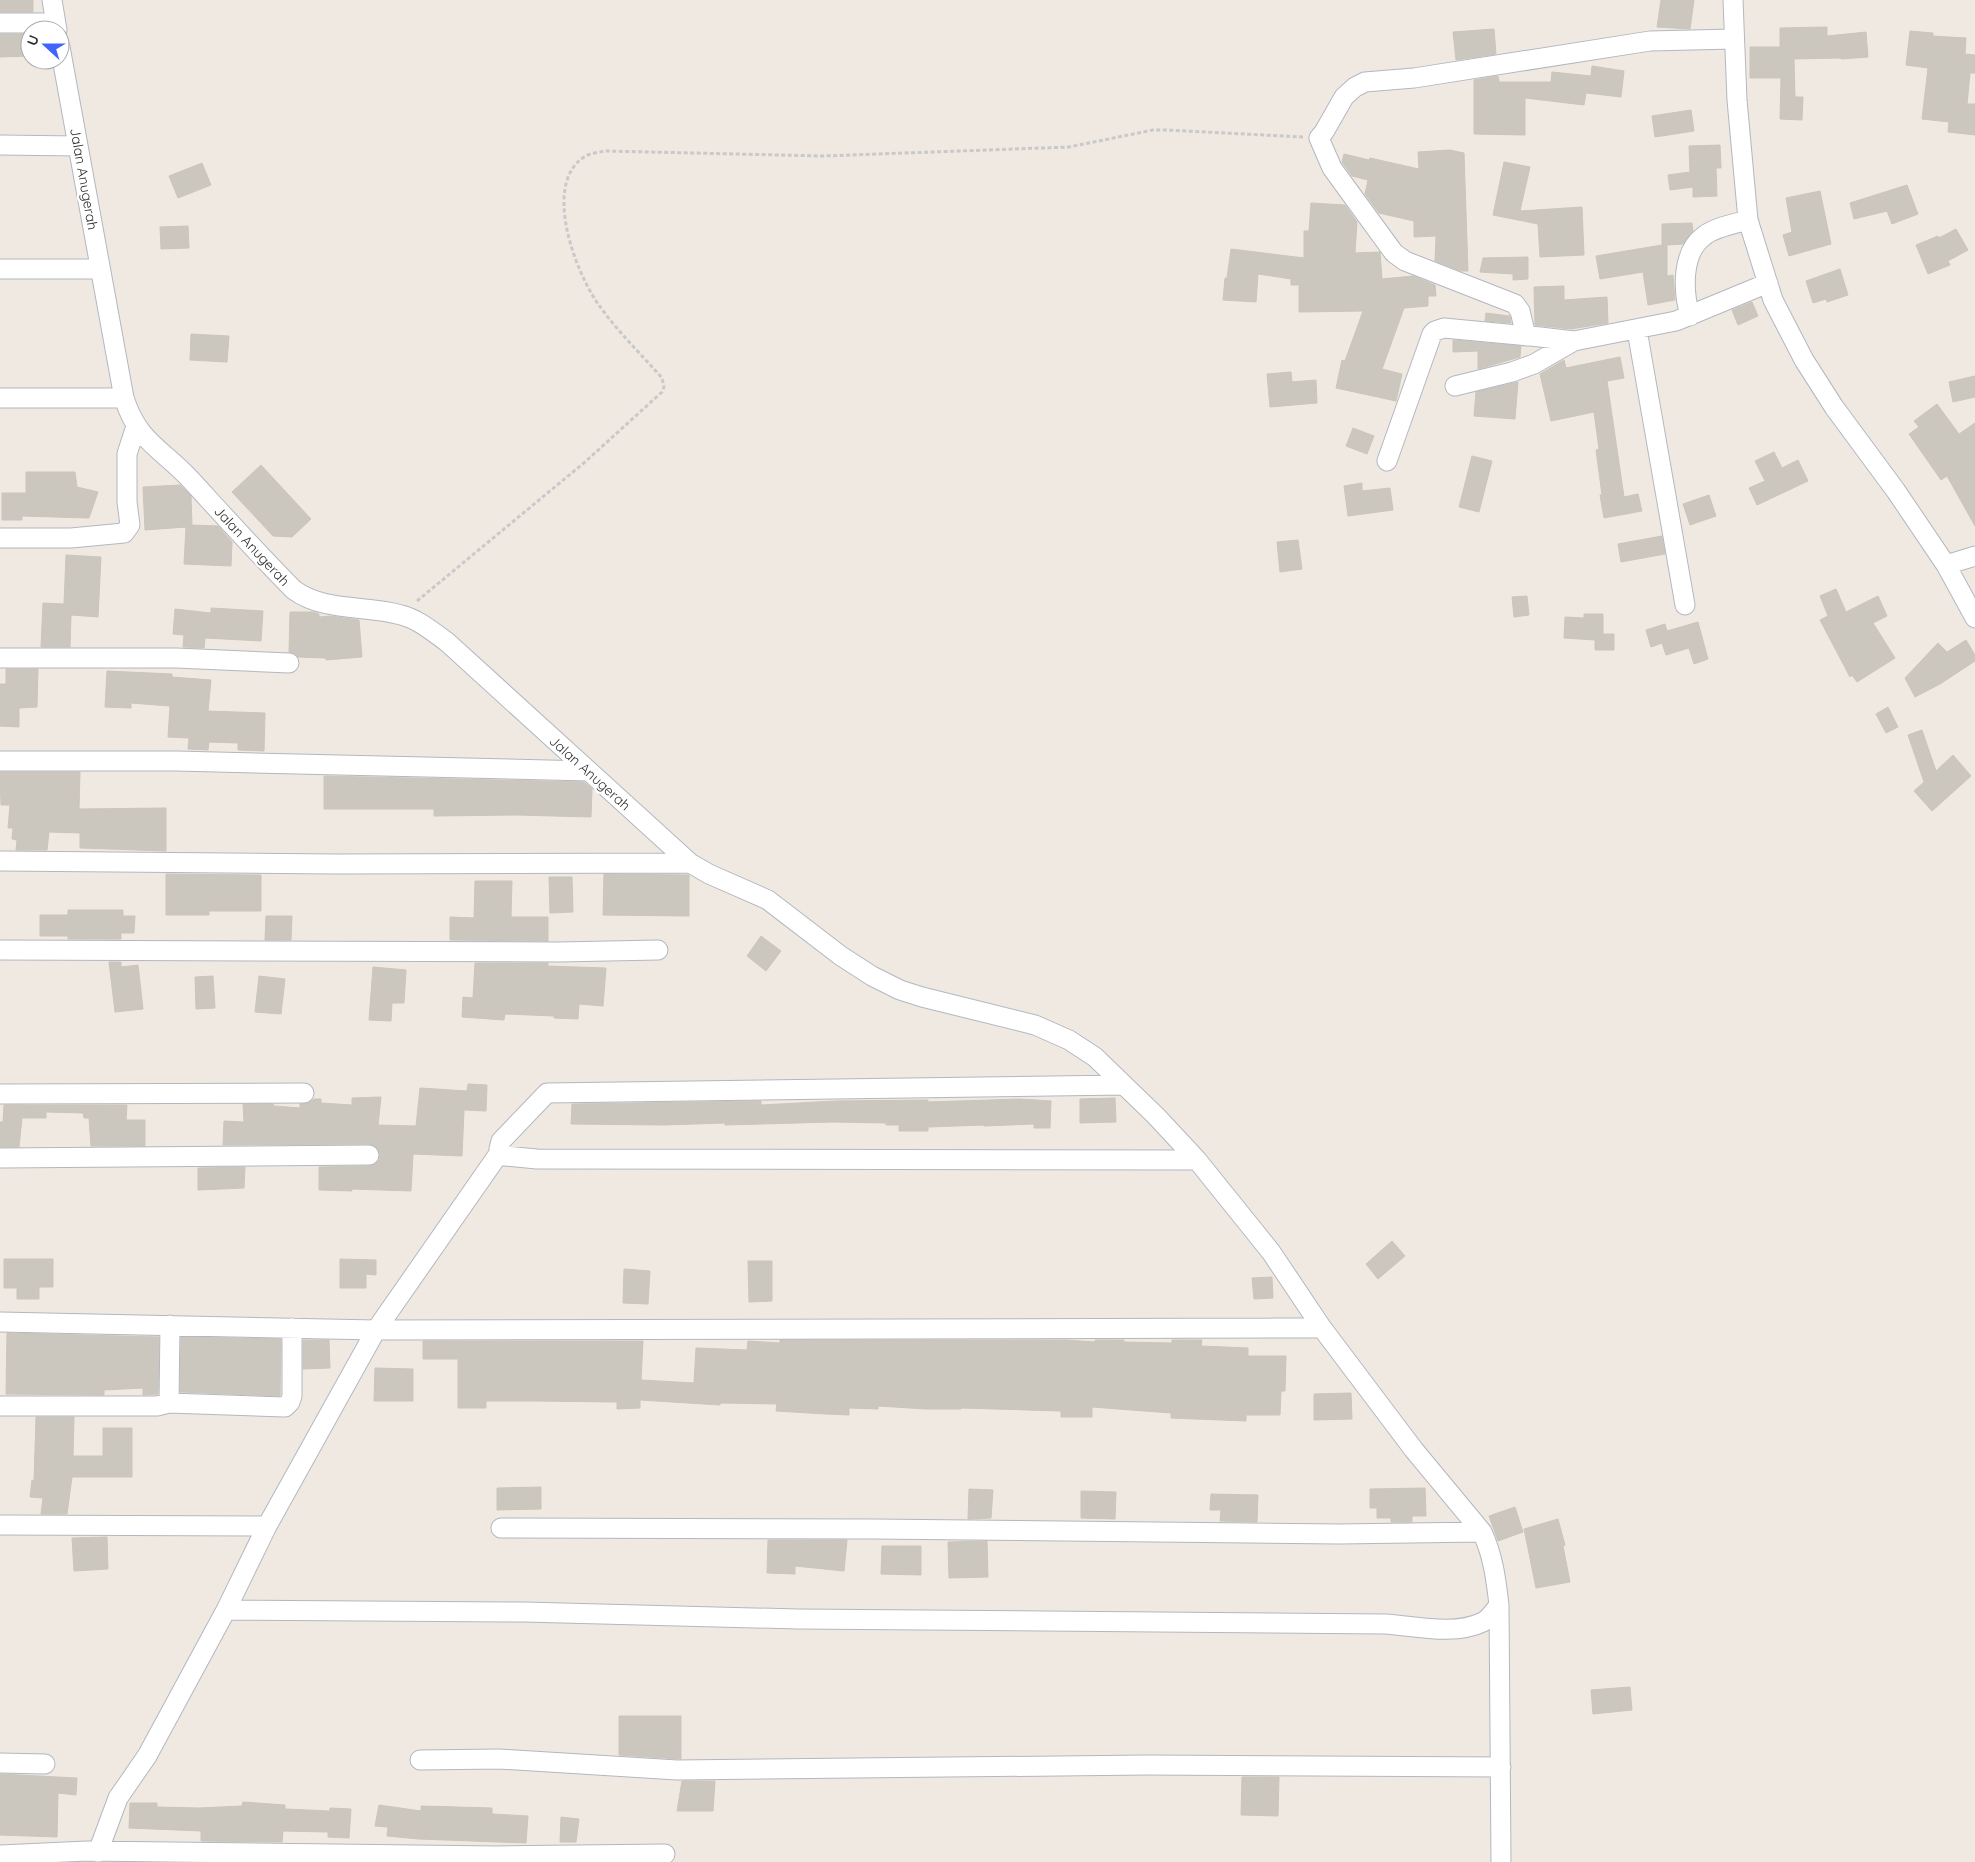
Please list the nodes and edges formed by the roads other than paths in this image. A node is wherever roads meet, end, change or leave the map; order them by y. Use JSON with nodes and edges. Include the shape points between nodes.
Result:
{"nodes":[{"id":1,"x":52,"y":0,"type":"edge"},
{"id":2,"x":1733,"y":0,"type":"edge"},
{"id":3,"x":55,"y":20,"type":"edge"},
{"id":4,"x":0,"y":23,"type":"edge"},
{"id":5,"x":20,"y":24,"type":"edge"},
{"id":6,"x":1734,"y":39,"type":"junction"},
{"id":7,"x":64,"y":70,"type":"edge"},
{"id":8,"x":0,"y":145,"type":"edge"},
{"id":9,"x":78,"y":146,"type":"junction"},
{"id":10,"x":1748,"y":220,"type":"junction"},
{"id":11,"x":0,"y":269,"type":"edge"},
{"id":12,"x":100,"y":269,"type":"junction"},
{"id":13,"x":1768,"y":283,"type":"junction"},
{"id":14,"x":1690,"y":316,"type":"junction"},
{"id":15,"x":1637,"y":330,"type":"junction"},
{"id":16,"x":1526,"y":336,"type":"junction"},
{"id":17,"x":1574,"y":342,"type":"junction"},
{"id":18,"x":1455,"y":386,"type":"dead end"},
{"id":19,"x":0,"y":398,"type":"edge"},
{"id":20,"x":124,"y":398,"type":"junction"},
{"id":21,"x":136,"y":426,"type":"junction"},
{"id":22,"x":1387,"y":460,"type":"dead end"},
{"id":23,"x":0,"y":538,"type":"edge"},
{"id":24,"x":1975,"y":556,"type":"edge"},
{"id":25,"x":1946,"y":564,"type":"junction"},
{"id":26,"x":1685,"y":605,"type":"dead end"},
{"id":27,"x":1975,"y":618,"type":"edge"},
{"id":28,"x":0,"y":658,"type":"edge"},
{"id":29,"x":289,"y":663,"type":"dead end"},
{"id":30,"x":0,"y":761,"type":"edge"},
{"id":31,"x":589,"y":772,"type":"junction"},
{"id":32,"x":0,"y":861,"type":"edge"},
{"id":33,"x":690,"y":863,"type":"junction"},
{"id":34,"x":0,"y":950,"type":"edge"},
{"id":35,"x":658,"y":950,"type":"dead end"},
{"id":36,"x":1124,"y":1085,"type":"junction"},
{"id":37,"x":304,"y":1093,"type":"dead end"},
{"id":38,"x":0,"y":1094,"type":"edge"},
{"id":39,"x":500,"y":1152,"type":"junction"},
{"id":40,"x":369,"y":1155,"type":"dead end"},
{"id":41,"x":0,"y":1158,"type":"edge"},
{"id":42,"x":1198,"y":1160,"type":"junction"},
{"id":43,"x":0,"y":1322,"type":"edge"},
{"id":44,"x":170,"y":1326,"type":"junction"},
{"id":45,"x":292,"y":1328,"type":"junction"},
{"id":46,"x":1322,"y":1328,"type":"junction"},
{"id":47,"x":376,"y":1330,"type":"junction"},
{"id":48,"x":169,"y":1403,"type":"junction"},
{"id":49,"x":0,"y":1406,"type":"edge"},
{"id":50,"x":0,"y":1525,"type":"edge"},
{"id":51,"x":267,"y":1526,"type":"junction"},
{"id":52,"x":501,"y":1528,"type":"dead end"},
{"id":53,"x":1482,"y":1532,"type":"junction"},
{"id":54,"x":1499,"y":1605,"type":"junction"},
{"id":55,"x":226,"y":1610,"type":"junction"},
{"id":56,"x":420,"y":1760,"type":"dead end"},
{"id":57,"x":0,"y":1763,"type":"edge"},
{"id":58,"x":45,"y":1764,"type":"dead end"},
{"id":59,"x":1501,"y":1767,"type":"junction"},
{"id":60,"x":92,"y":1852,"type":"junction"},
{"id":61,"x":664,"y":1854,"type":"dead end"},
{"id":62,"x":7,"y":1855,"type":"edge"},
{"id":63,"x":1501,"y":1862,"type":"edge"}],
"edges":[{"from":1,"to":3,"type":"street"},
{"from":2,"to":6,"type":"street"},
{"from":4,"to":5,"type":"street"},
{"from":6,"to":10,"type":"street"},
{"from":6,"to":16,"type":"street","via":[[1650,42],[1414,78],[1365,82],[1344,97],[1318,138],[1332,168],[1398,257],[1515,304]]},
{"from":7,"to":9,"type":"street","name":"Jalan Anugerah"},
{"from":8,"to":9,"type":"street"},
{"from":9,"to":12,"type":"street","name":"Jalan Anugerah"},
{"from":10,"to":13,"type":"street"},
{"from":10,"to":14,"type":"street","via":[[1715,230],[1696,244],[1690,254],[1685,281]]},
{"from":11,"to":12,"type":"street"},
{"from":12,"to":20,"type":"street","name":"Jalan Anugerah"},
{"from":13,"to":14,"type":"street"},
{"from":13,"to":25,"type":"street","via":[[1773,300],[1804,360]]},
{"from":14,"to":15,"type":"street"},
{"from":15,"to":17,"type":"street"},
{"from":15,"to":26,"type":"street"},
{"from":16,"to":17,"type":"street"},
{"from":16,"to":22,"type":"street","via":[[1444,328],[1435,331]]},
{"from":17,"to":18,"type":"street","via":[[1534,364]]},
{"from":19,"to":20,"type":"street"},
{"from":20,"to":21,"type":"street","name":"Jalan Anugerah"},
{"from":21,"to":23,"type":"street","via":[[127,454],[130,525],[127,532],[72,538]]},
{"from":21,"to":31,"type":"street","name":"Jalan Anugerah","via":[[302,596],[326,604],[401,614],[419,623],[447,642]]},
{"from":24,"to":25,"type":"street"},
{"from":25,"to":27,"type":"street"},
{"from":28,"to":29,"type":"street","via":[[176,658]]},
{"from":30,"to":31,"type":"street","via":[[176,761]]},
{"from":31,"to":33,"type":"street","name":"Jalan Anugerah"},
{"from":32,"to":33,"type":"street"},
{"from":33,"to":36,"type":"street","via":[[768,900],[872,976],[922,997],[1055,1033],[1095,1057]]},
{"from":34,"to":35,"type":"street"},
{"from":36,"to":39,"type":"street","via":[[547,1093],[501,1141]]},
{"from":36,"to":42,"type":"street"},
{"from":37,"to":38,"type":"street"},
{"from":39,"to":42,"type":"street","via":[[505,1156],[537,1159]]},
{"from":39,"to":47,"type":"street"},
{"from":40,"to":41,"type":"street"},
{"from":42,"to":46,"type":"street","via":[[1271,1252]]},
{"from":43,"to":44,"type":"street"},
{"from":44,"to":45,"type":"street"},
{"from":44,"to":48,"type":"street"},
{"from":45,"to":47,"type":"street"},
{"from":45,"to":48,"type":"street","via":[[292,1396],[285,1408]]},
{"from":46,"to":47,"type":"street"},
{"from":46,"to":53,"type":"street","via":[[1414,1450]]},
{"from":47,"to":51,"type":"street"},
{"from":48,"to":49,"type":"street","via":[[157,1406]]},
{"from":50,"to":51,"type":"street"},
{"from":51,"to":55,"type":"street"},
{"from":52,"to":53,"type":"street","via":[[1339,1534]]},
{"from":53,"to":54,"type":"street","via":[[1496,1573]]},
{"from":54,"to":55,"type":"street","via":[[1484,1621],[1446,1629],[1385,1624]]},
{"from":54,"to":59,"type":"street"},
{"from":55,"to":60,"type":"street","via":[[147,1756],[118,1798]]},
{"from":56,"to":59,"type":"street","via":[[499,1759],[683,1770],[1147,1765]]},
{"from":57,"to":58,"type":"street"},
{"from":59,"to":63,"type":"street"},
{"from":60,"to":61,"type":"street","via":[[496,1856]]},
{"from":60,"to":62,"type":"street"}]}
